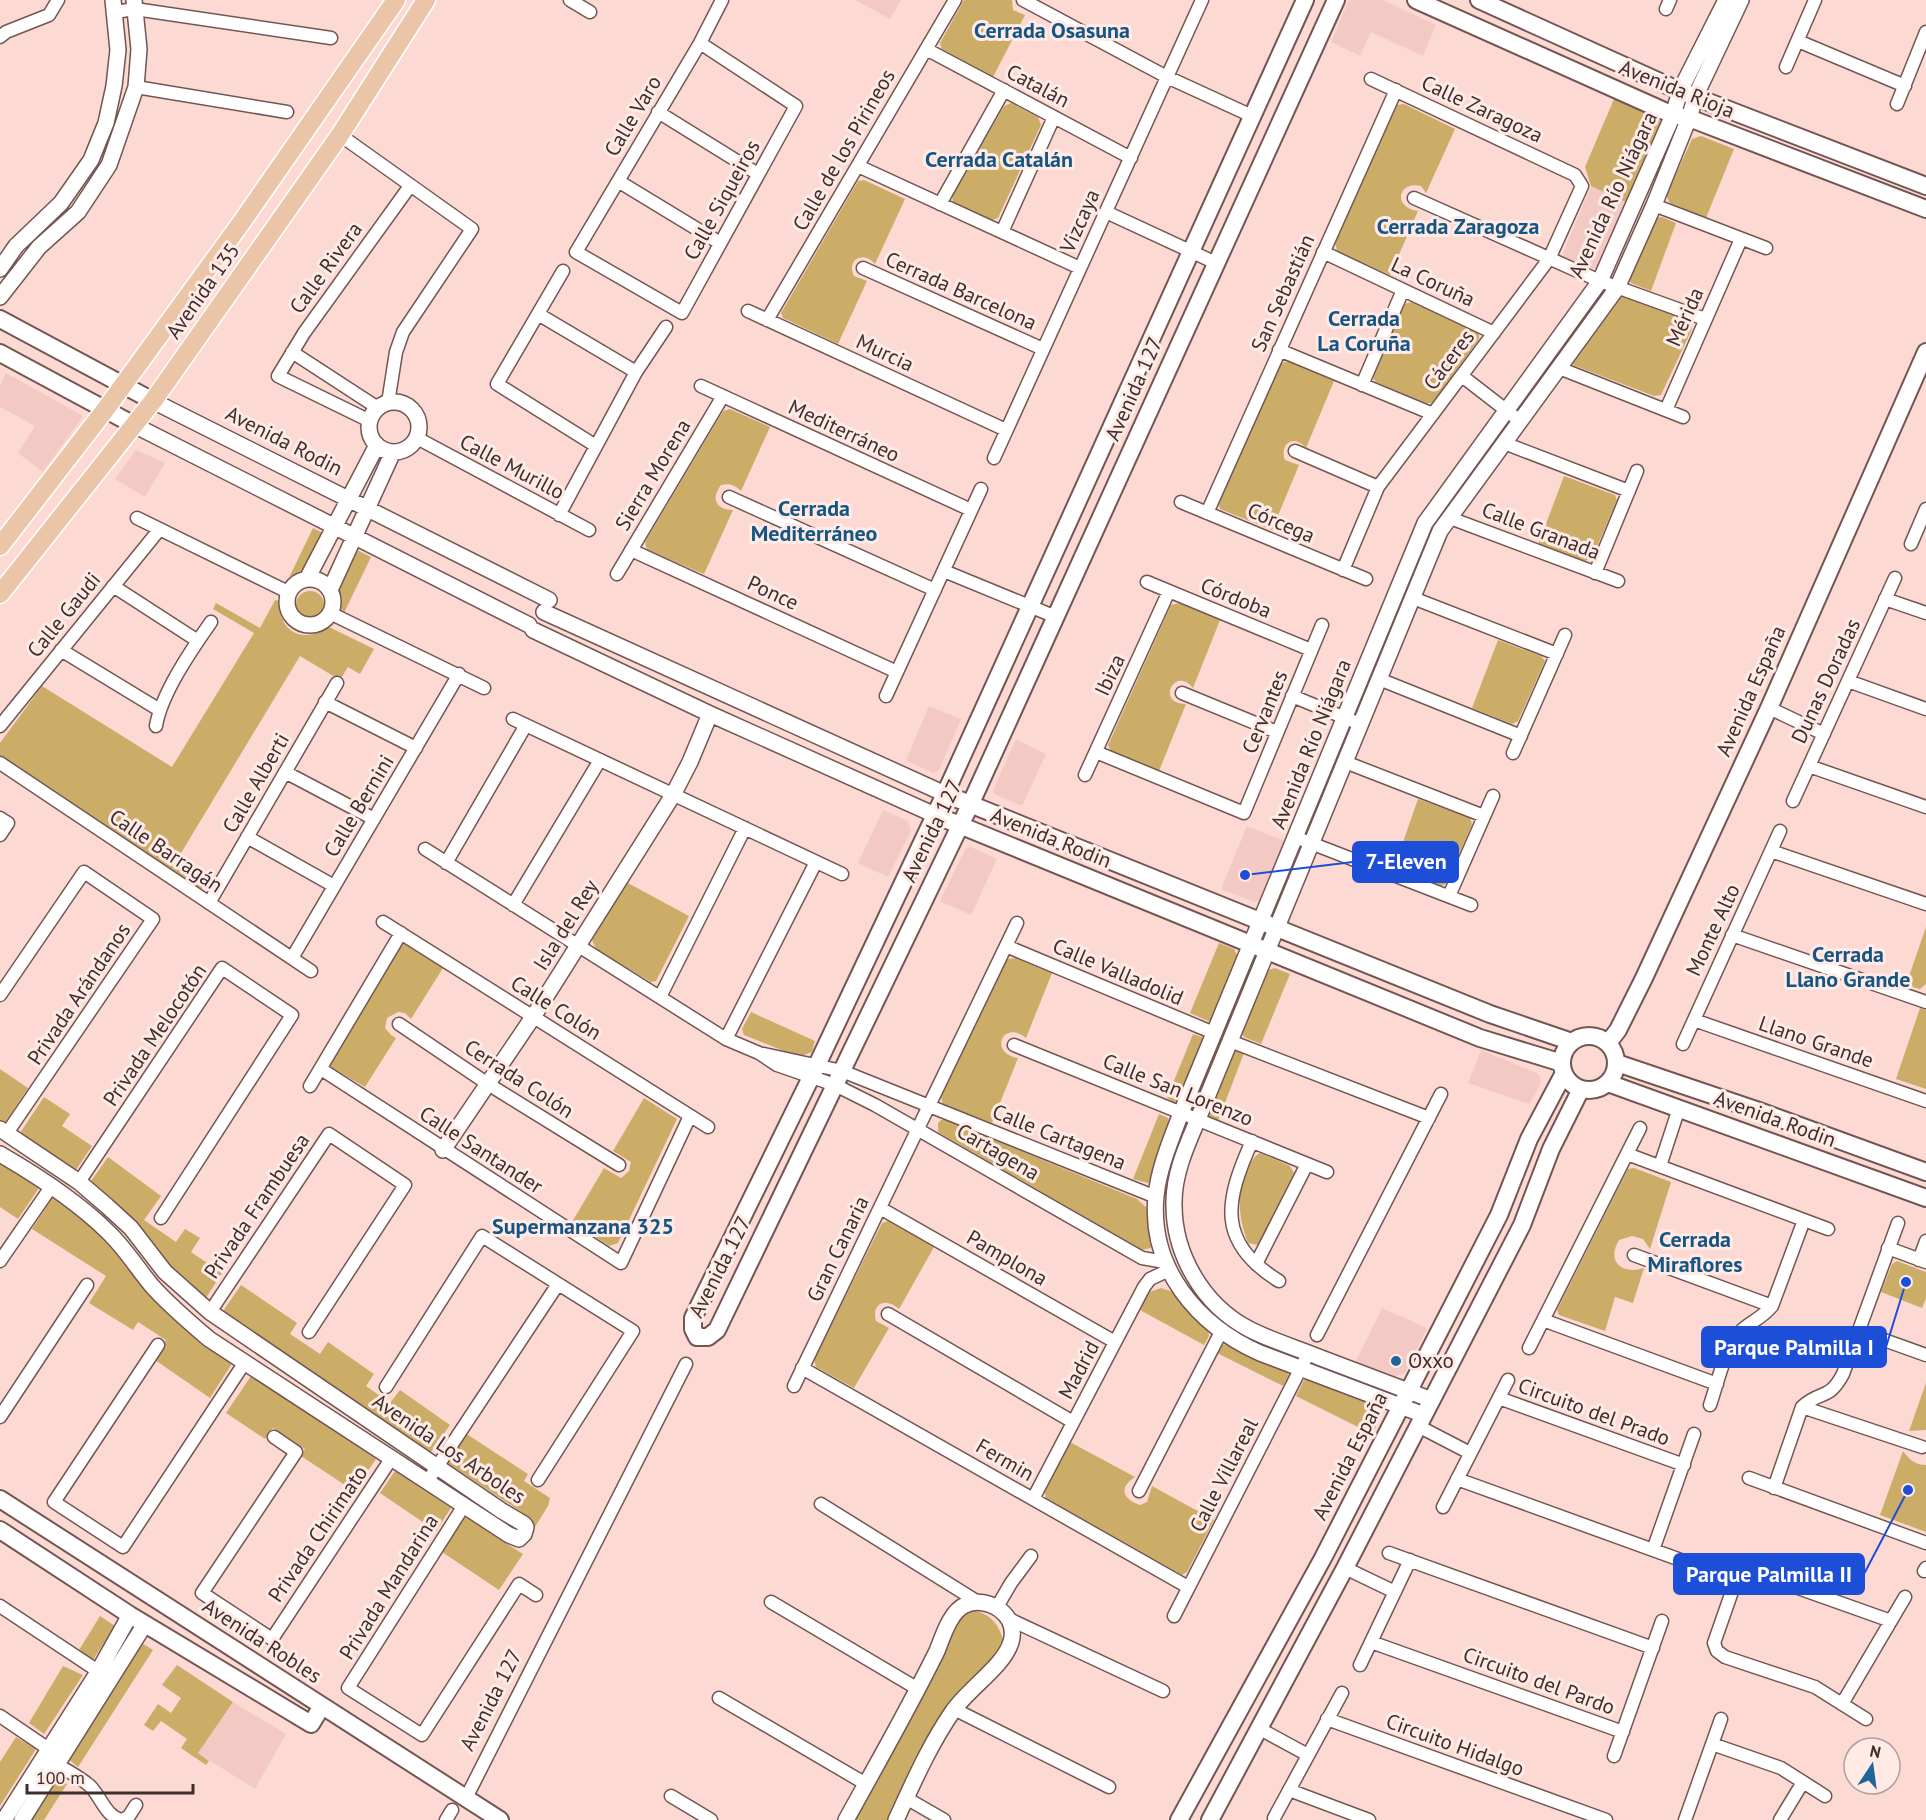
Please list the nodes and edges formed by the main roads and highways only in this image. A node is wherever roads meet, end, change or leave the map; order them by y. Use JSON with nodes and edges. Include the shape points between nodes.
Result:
{"nodes":[{"id":1,"x":396,"y":0,"type":"edge"},
{"id":2,"x":426,"y":0,"type":"edge"},
{"id":3,"x":1305,"y":0,"type":"edge"},
{"id":4,"x":1336,"y":0,"type":"edge"},
{"id":5,"x":1416,"y":0,"type":"edge"},
{"id":6,"x":1479,"y":0,"type":"edge"},
{"id":7,"x":1750,"y":118,"type":"junction"},
{"id":8,"x":1798,"y":136,"type":"junction"},
{"id":9,"x":1742,"y":140,"type":"junction"},
{"id":10,"x":1790,"y":157,"type":"junction"},
{"id":11,"x":1926,"y":186,"type":"edge"},
{"id":12,"x":1926,"y":209,"type":"edge"},
{"id":13,"x":0,"y":319,"type":"edge"},
{"id":14,"x":1926,"y":352,"type":"edge"},
{"id":15,"x":0,"y":353,"type":"edge"},
{"id":16,"x":123,"y":385,"type":"junction"},
{"id":17,"x":153,"y":401,"type":"junction"},
{"id":18,"x":105,"y":410,"type":"junction"},
{"id":19,"x":134,"y":425,"type":"junction"},
{"id":20,"x":0,"y":546,"type":"edge"},
{"id":21,"x":0,"y":594,"type":"edge"},
{"id":22,"x":945,"y":794,"type":"junction"},
{"id":23,"x":971,"y":803,"type":"junction"},
{"id":24,"x":935,"y":815,"type":"junction"},
{"id":25,"x":960,"y":826,"type":"junction"},
{"id":26,"x":1572,"y":1042,"type":"junction"},
{"id":27,"x":1608,"y":1043,"type":"junction"},
{"id":28,"x":1617,"y":1063,"type":"junction"},
{"id":29,"x":1563,"y":1068,"type":"junction"},
{"id":30,"x":1608,"y":1083,"type":"junction"},
{"id":31,"x":1581,"y":1089,"type":"junction"},
{"id":32,"x":1926,"y":1172,"type":"edge"},
{"id":33,"x":1926,"y":1198,"type":"edge"},
{"id":34,"x":0,"y":1499,"type":"edge"},
{"id":35,"x":0,"y":1530,"type":"edge"},
{"id":36,"x":322,"y":1706,"type":"junction"},
{"id":37,"x":1215,"y":1818,"type":"edge"},
{"id":38,"x":501,"y":1820,"type":"edge"},
{"id":39,"x":1179,"y":1820,"type":"edge"}],
"edges":[{"from":1,"to":16,"type":"main road","name":"Avenida 135"},
{"from":2,"to":17,"type":"main road","name":"Avenida 135","via":[[340,135]]},
{"from":3,"to":22,"type":"main road","name":"Avenida 127"},
{"from":4,"to":23,"type":"main road","name":"Avenida 127"},
{"from":5,"to":9,"type":"main road","name":"Avenida Rioja"},
{"from":6,"to":7,"type":"main road","name":"Avenida Rioja"},
{"from":7,"to":8,"type":"main road","name":"Avenida Rioja"},
{"from":7,"to":9,"type":"main road"},
{"from":8,"to":10,"type":"main road"},
{"from":8,"to":11,"type":"main road","name":"Avenida Rioja"},
{"from":9,"to":10,"type":"main road","name":"Avenida Rioja"},
{"from":10,"to":12,"type":"main road","name":"Avenida Rioja"},
{"from":13,"to":16,"type":"main road","name":"Avenida Rodin"},
{"from":14,"to":27,"type":"main road","name":"Avenida España","via":[[1769,708],[1644,978]]},
{"from":15,"to":18,"type":"main road","name":"Avenida Rodin"},
{"from":16,"to":17,"type":"main road","name":"Avenida Rodin"},
{"from":16,"to":18,"type":"main road","name":"Avenida 135"},
{"from":17,"to":19,"type":"main road","name":"Avenida 135"},
{"from":18,"to":19,"type":"main road","name":"Avenida Rodin"},
{"from":18,"to":20,"type":"main road","name":"Avenida 135"},
{"from":19,"to":21,"type":"main road","name":"Avenida 135"},
{"from":22,"to":23,"type":"main road","name":"Avenida Rodin"},
{"from":22,"to":24,"type":"main road","name":"Avenida 127"},
{"from":23,"to":25,"type":"main road","name":"Avenida 127"},
{"from":23,"to":26,"type":"main road","name":"Avenida Rodin","via":[[1490,1014]]},
{"from":24,"to":25,"type":"main road","name":"Avenida Rodin"},
{"from":24,"to":25,"type":"main road","name":"Avenida 127","via":[[693,1318],[697,1337],[708,1337],[717,1330]]},
{"from":25,"to":29,"type":"main road","name":"Avenida Rodin","via":[[1480,1038]]},
{"from":26,"to":27,"type":"main road","via":[[1587,1036]]},
{"from":26,"to":29,"type":"main road","name":"Avenida España","via":[[1567,1047]]},
{"from":27,"to":28,"type":"main road"},
{"from":28,"to":30,"type":"main road"},
{"from":28,"to":32,"type":"main road","name":"Avenida Rodin"},
{"from":29,"to":31,"type":"main road"},
{"from":29,"to":39,"type":"main road","name":"Avenida España","via":[[1499,1215],[1323,1558]]},
{"from":30,"to":31,"type":"main road","via":[[1595,1089]]},
{"from":30,"to":33,"type":"main road","name":"Avenida Rodin"},
{"from":31,"to":37,"type":"main road","via":[[1551,1149],[1521,1225]]},
{"from":34,"to":36,"type":"main road","name":"Avenida Robles"},
{"from":35,"to":36,"type":"main road","name":"Avenida Robles","via":[[130,1615],[311,1724]]},
{"from":36,"to":38,"type":"main road","name":"Avenida Robles"}]}
